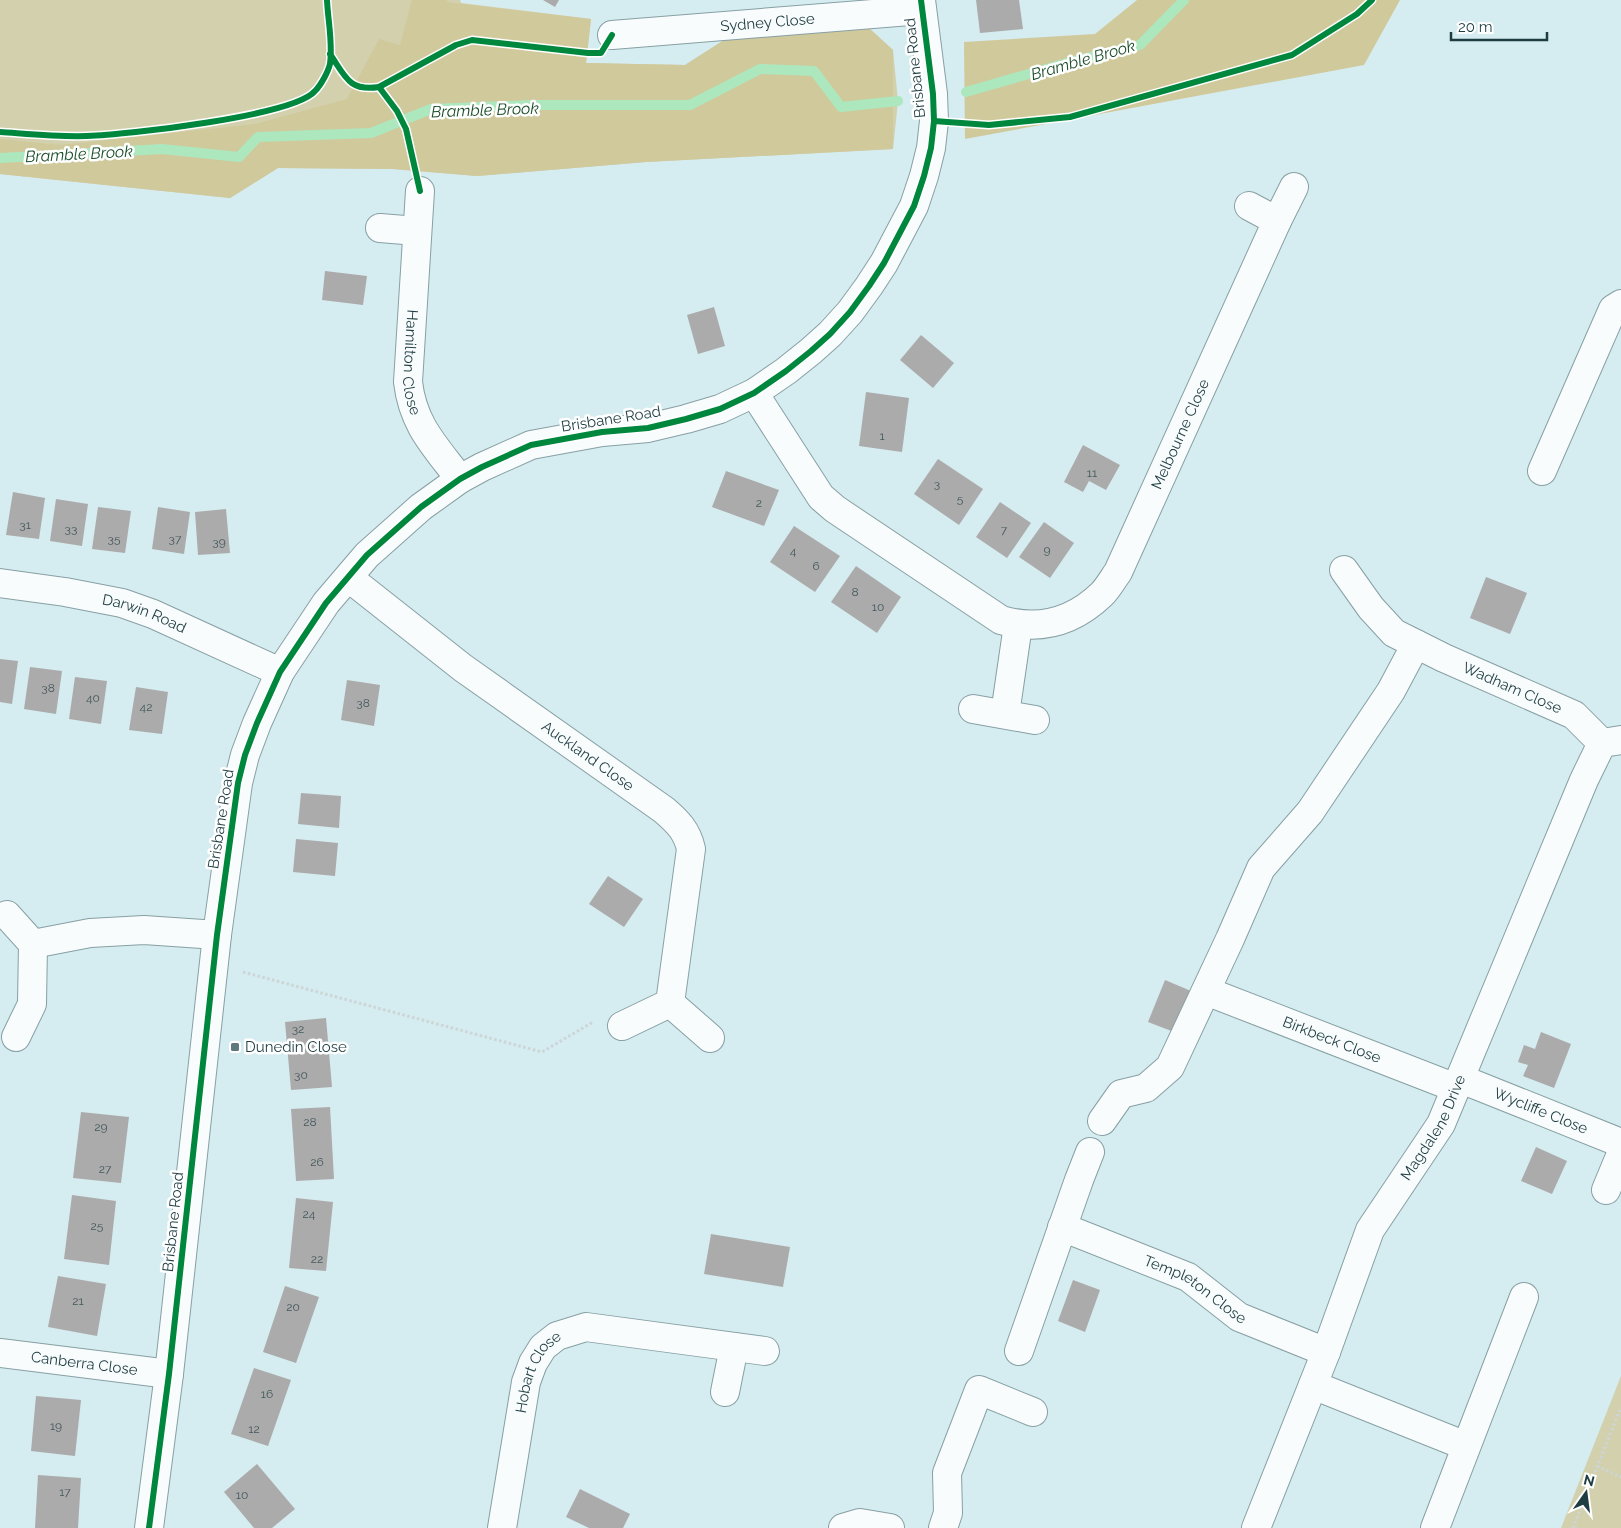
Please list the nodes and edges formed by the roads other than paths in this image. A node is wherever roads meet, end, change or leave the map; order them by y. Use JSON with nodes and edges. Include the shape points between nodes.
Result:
{"nodes":[{"id":1,"x":922,"y":5,"type":"edge"},
{"id":2,"x":612,"y":35,"type":"dead end"},
{"id":3,"x":1294,"y":187,"type":"dead end"},
{"id":4,"x":420,"y":191,"type":"dead end"},
{"id":5,"x":1248,"y":206,"type":"dead end"},
{"id":6,"x":1277,"y":221,"type":"junction"},
{"id":7,"x":380,"y":228,"type":"dead end"},
{"id":8,"x":417,"y":231,"type":"junction"},
{"id":9,"x":1621,"y":304,"type":"edge"},
{"id":10,"x":754,"y":393,"type":"junction"},
{"id":11,"x":1542,"y":471,"type":"dead end"},
{"id":12,"x":460,"y":479,"type":"junction"},
{"id":13,"x":1344,"y":570,"type":"dead end"},
{"id":14,"x":349,"y":578,"type":"junction"},
{"id":15,"x":0,"y":582,"type":"edge"},
{"id":16,"x":1018,"y":625,"type":"junction"},
{"id":17,"x":1416,"y":644,"type":"junction"},
{"id":18,"x":280,"y":672,"type":"junction"},
{"id":19,"x":973,"y":709,"type":"dead end"},
{"id":20,"x":1005,"y":714,"type":"junction"},
{"id":21,"x":1035,"y":720,"type":"dead end"},
{"id":22,"x":1611,"y":742,"type":"edge"},
{"id":23,"x":7,"y":914,"type":"dead end"},
{"id":24,"x":217,"y":935,"type":"junction"},
{"id":25,"x":33,"y":944,"type":"junction"},
{"id":26,"x":1206,"y":991,"type":"junction"},
{"id":27,"x":670,"y":1003,"type":"junction"},
{"id":28,"x":622,"y":1026,"type":"road end"},
{"id":29,"x":16,"y":1037,"type":"dead end"},
{"id":30,"x":710,"y":1038,"type":"dead end"},
{"id":31,"x":1458,"y":1083,"type":"junction"},
{"id":32,"x":1102,"y":1121,"type":"dead end"},
{"id":33,"x":1621,"y":1143,"type":"edge"},
{"id":34,"x":1090,"y":1152,"type":"dead end"},
{"id":35,"x":1621,"y":1154,"type":"edge"},
{"id":36,"x":1606,"y":1190,"type":"dead end"},
{"id":37,"x":1062,"y":1227,"type":"junction"},
{"id":38,"x":1524,"y":1297,"type":"dead end"},
{"id":39,"x":734,"y":1347,"type":"junction"},
{"id":40,"x":1019,"y":1350,"type":"dead end"},
{"id":41,"x":765,"y":1351,"type":"dead end"},
{"id":42,"x":1326,"y":1352,"type":"junction"},
{"id":43,"x":0,"y":1353,"type":"edge"},
{"id":44,"x":169,"y":1374,"type":"junction"},
{"id":45,"x":1313,"y":1385,"type":"junction"},
{"id":46,"x":725,"y":1392,"type":"dead end"},
{"id":47,"x":1033,"y":1412,"type":"dead end"},
{"id":48,"x":1466,"y":1446,"type":"junction"},
{"id":49,"x":149,"y":1528,"type":"edge"},
{"id":50,"x":502,"y":1528,"type":"edge"},
{"id":51,"x":843,"y":1528,"type":"edge"},
{"id":52,"x":890,"y":1528,"type":"edge"},
{"id":53,"x":943,"y":1528,"type":"edge"},
{"id":54,"x":1256,"y":1528,"type":"edge"},
{"id":55,"x":1435,"y":1528,"type":"edge"}],
"edges":[{"from":1,"to":2,"type":"street","name":"Sydney Close"},
{"from":1,"to":10,"type":"street","name":"Brisbane Road","via":[[932,75],[934,121],[931,148],[914,206],[884,263],[850,312],[812,351]]},
{"from":3,"to":6,"type":"street","name":"Melbourne Close"},
{"from":4,"to":8,"type":"street","name":"Hamilton Close"},
{"from":5,"to":6,"type":"street"},
{"from":6,"to":16,"type":"street","name":"Melbourne Close","via":[[1118,572],[1103,593],[1063,620]]},
{"from":7,"to":8,"type":"street"},
{"from":8,"to":12,"type":"street","name":"Hamilton Close","via":[[408,382],[410,398],[425,432]]},
{"from":9,"to":11,"type":"street","via":[[1613,309]]},
{"from":10,"to":12,"type":"street","name":"Brisbane Road","via":[[720,409],[686,419],[531,446]]},
{"from":10,"to":16,"type":"street","name":"Melbourne Close","via":[[821,497],[1001,620]]},
{"from":12,"to":14,"type":"street","name":"Brisbane Road","via":[[390,533]]},
{"from":13,"to":17,"type":"street","name":"Wadham Close","via":[[1370,608],[1394,633]]},
{"from":14,"to":18,"type":"street","name":"Brisbane Road","via":[[326,603]]},
{"from":14,"to":27,"type":"street","name":"Auckland Close","via":[[462,668],[664,810],[684,828],[691,849]]},
{"from":15,"to":18,"type":"street","name":"Darwin Road","via":[[122,603]]},
{"from":16,"to":20,"type":"street"},
{"from":17,"to":22,"type":"street","name":"Wadham Close","via":[[1574,715]]},
{"from":17,"to":26,"type":"street","via":[[1390,691],[1310,812],[1261,868]]},
{"from":18,"to":24,"type":"street","name":"Brisbane Road","via":[[257,723],[238,783]]},
{"from":19,"to":20,"type":"street"},
{"from":20,"to":21,"type":"street"},
{"from":22,"to":31,"type":"street","name":"Magdalene Drive","via":[[1584,780]]},
{"from":23,"to":25,"type":"street"},
{"from":24,"to":25,"type":"street","via":[[144,930],[90,933]]},
{"from":24,"to":44,"type":"street","name":"Brisbane Road"},
{"from":25,"to":29,"type":"street","via":[[32,1004]]},
{"from":26,"to":31,"type":"street","name":"Birkbeck Close"},
{"from":26,"to":32,"type":"street","via":[[1170,1067],[1146,1088],[1121,1094]]},
{"from":27,"to":28,"type":"street"},
{"from":27,"to":30,"type":"street"},
{"from":31,"to":33,"type":"street","name":"Wycliffe Close"},
{"from":31,"to":42,"type":"street","name":"Magdalene Drive","via":[[1441,1124],[1370,1230]]},
{"from":34,"to":37,"type":"street"},
{"from":35,"to":36,"type":"street"},
{"from":37,"to":40,"type":"street"},
{"from":37,"to":42,"type":"street","name":"Templeton Close","via":[[1188,1277],[1240,1318]]},
{"from":38,"to":48,"type":"street"},
{"from":39,"to":41,"type":"street","name":"Hobart Close"},
{"from":39,"to":46,"type":"street"},
{"from":39,"to":50,"type":"street","name":"Hobart Close","via":[[586,1327],[557,1336],[543,1347],[526,1382]]},
{"from":42,"to":45,"type":"street","name":"Magdalene Drive"},
{"from":43,"to":44,"type":"street","name":"Canberra Close"},
{"from":44,"to":49,"type":"street","name":"Brisbane Road"},
{"from":45,"to":48,"type":"street"},
{"from":45,"to":54,"type":"street","name":"Magdalene Drive"},
{"from":47,"to":53,"type":"street","via":[[979,1390],[947,1473],[948,1513]]},
{"from":48,"to":55,"type":"street"},
{"from":51,"to":52,"type":"street","via":[[860,1523]]}]}
